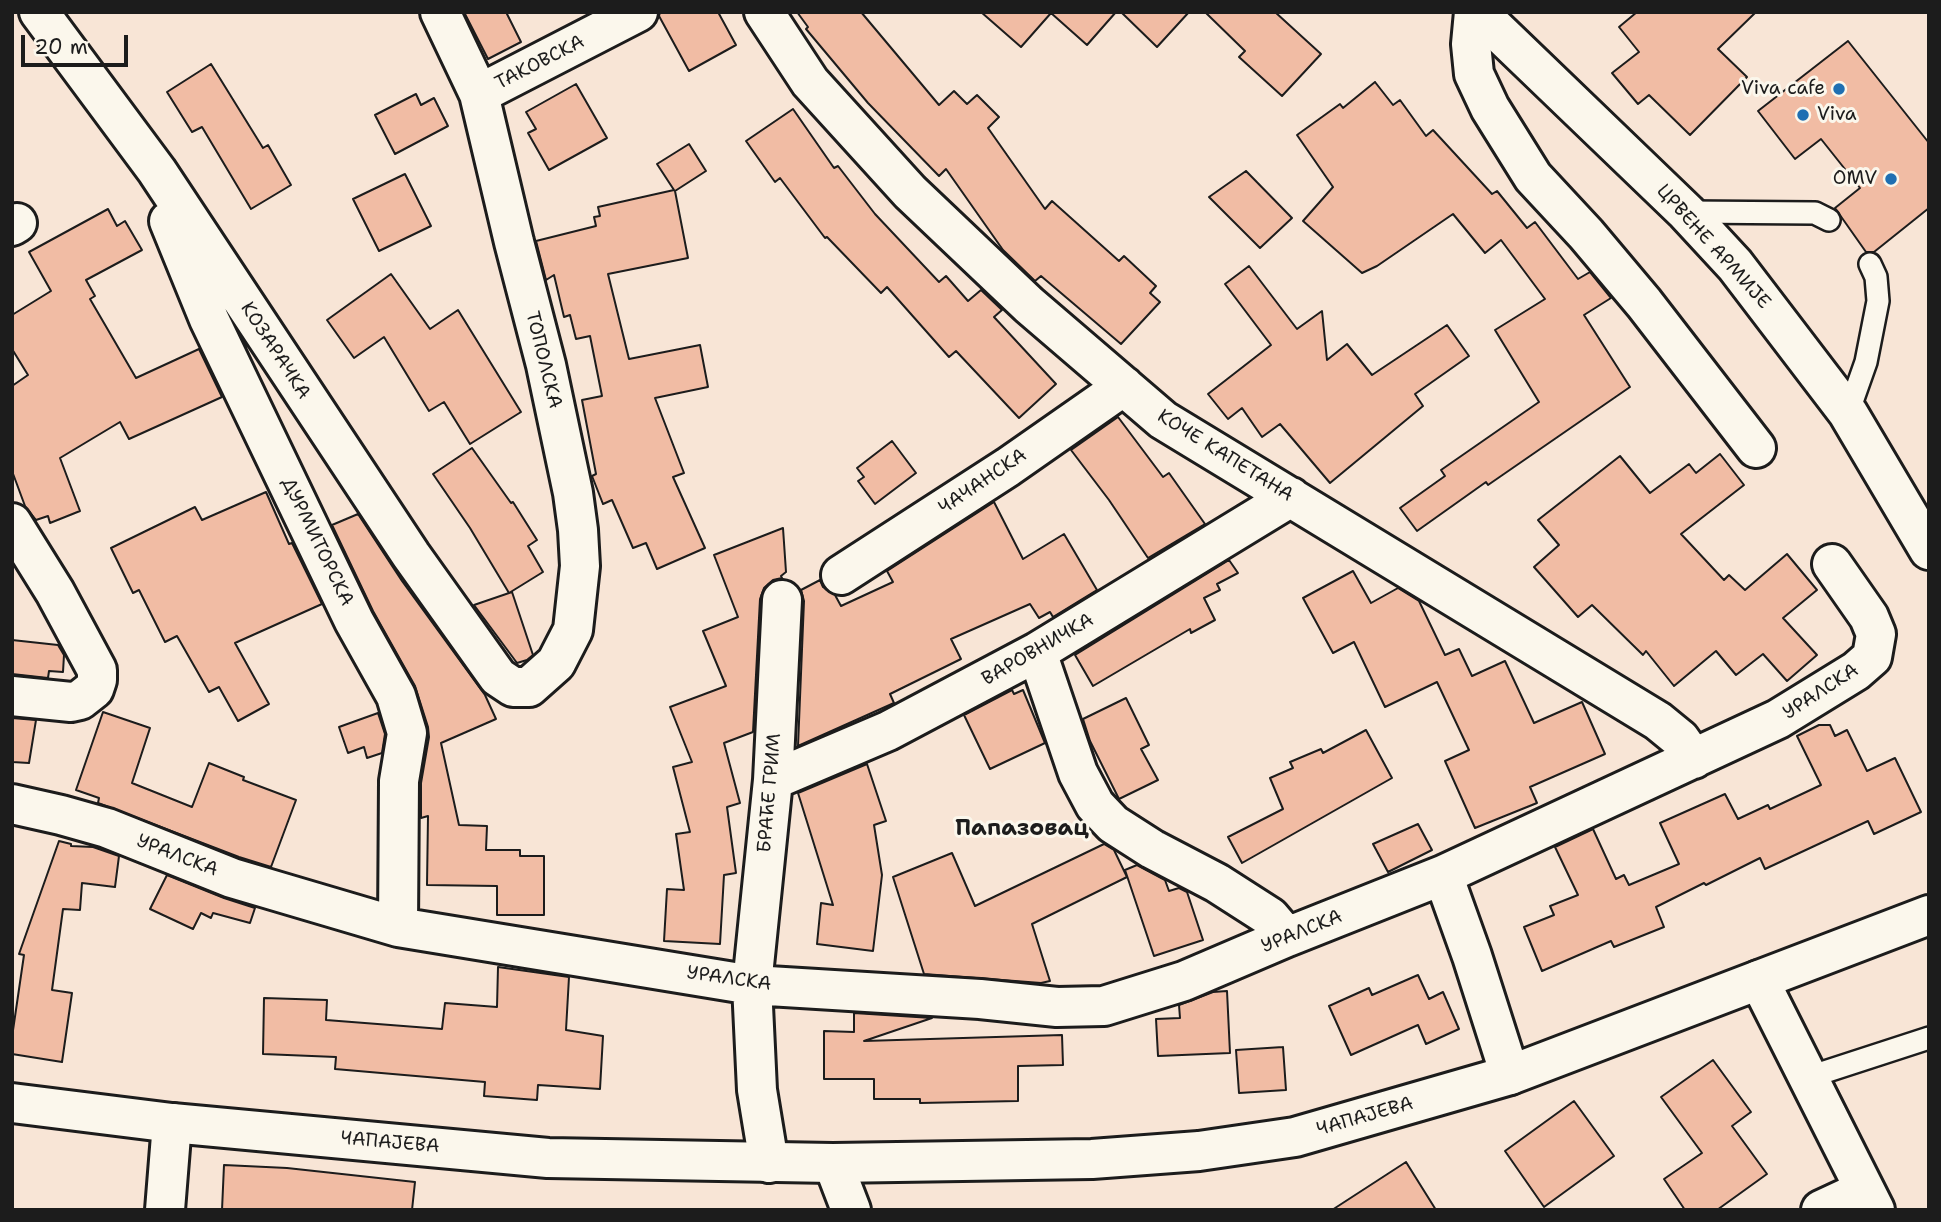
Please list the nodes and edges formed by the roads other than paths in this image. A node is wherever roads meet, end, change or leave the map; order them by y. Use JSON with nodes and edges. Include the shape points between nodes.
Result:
{"nodes":[{"id":1,"x":39,"y":12,"type":"edge"},
{"id":2,"x":440,"y":12,"type":"edge"},
{"id":3,"x":638,"y":12,"type":"edge"},
{"id":4,"x":764,"y":12,"type":"edge"},
{"id":5,"x":1476,"y":12,"type":"edge"},
{"id":6,"x":479,"y":94,"type":"junction"},
{"id":7,"x":157,"y":172,"type":"junction"},
{"id":8,"x":1686,"y":212,"type":"junction"},
{"id":9,"x":1829,"y":220,"type":"dead end"},
{"id":10,"x":1870,"y":264,"type":"dead end"},
{"id":11,"x":1124,"y":386,"type":"junction"},
{"id":12,"x":1848,"y":413,"type":"junction"},
{"id":13,"x":1756,"y":448,"type":"dead end"},
{"id":14,"x":1291,"y":497,"type":"junction"},
{"id":15,"x":12,"y":523,"type":"edge"},
{"id":16,"x":1929,"y":550,"type":"edge"},
{"id":17,"x":1832,"y":564,"type":"dead end"},
{"id":18,"x":841,"y":575,"type":"dead end"},
{"id":19,"x":782,"y":600,"type":"dead end"},
{"id":20,"x":1037,"y":652,"type":"junction"},
{"id":21,"x":513,"y":687,"type":"joint"},
{"id":22,"x":12,"y":696,"type":"edge"},
{"id":23,"x":1694,"y":759,"type":"junction"},
{"id":24,"x":773,"y":780,"type":"junction"},
{"id":25,"x":12,"y":804,"type":"edge"},
{"id":26,"x":1443,"y":875,"type":"junction"},
{"id":27,"x":1929,"y":915,"type":"edge"},
{"id":28,"x":398,"y":926,"type":"junction"},
{"id":29,"x":1287,"y":937,"type":"junction"},
{"id":30,"x":1759,"y":980,"type":"junction"},
{"id":31,"x":752,"y":985,"type":"junction"},
{"id":32,"x":1929,"y":1038,"type":"edge"},
{"id":33,"x":1510,"y":1075,"type":"junction"},
{"id":34,"x":1807,"y":1078,"type":"junction"},
{"id":35,"x":12,"y":1103,"type":"edge"},
{"id":36,"x":172,"y":1123,"type":"junction"},
{"id":37,"x":769,"y":1163,"type":"junction"},
{"id":38,"x":833,"y":1163,"type":"junction"},
{"id":39,"x":1869,"y":1200,"type":"edge"},
{"id":40,"x":165,"y":1210,"type":"edge"},
{"id":41,"x":851,"y":1210,"type":"edge"},
{"id":42,"x":1821,"y":1210,"type":"edge"}],
"edges":[{"from":1,"to":7,"type":"street","name":"КОЗАРАЧКА"},
{"from":2,"to":6,"type":"street","name":"ТОПОЛСКА"},
{"from":3,"to":6,"type":"street","name":"ТАКОВСКА"},
{"from":4,"to":11,"type":"street","name":"КОЧЕ КАПЕТАНА","via":[[810,82],[910,192],[1029,305]]},
{"from":5,"to":8,"type":"street","name":"ЦРВЕНЕ АРМИЈЕ"},
{"from":5,"to":13,"type":"street","name":"ЦРВЕНЕ АРМИЈЕ","via":[[1471,44],[1474,75],[1533,177],[1644,303]]},
{"from":6,"to":21,"type":"street","name":"ТОПОЛСКА","via":[[546,365],[578,530],[580,566],[573,630],[556,663],[529,687]]},
{"from":7,"to":21,"type":"street","name":"КОЗАРАЧКА","via":[[411,555],[498,677]]},
{"from":7,"to":28,"type":"street","name":"ДУРМИТОРСКА","via":[[159,198],[209,319],[354,621],[396,696],[407,733],[399,781]]},
{"from":8,"to":9,"type":"lane","via":[[1815,212]]},
{"from":8,"to":12,"type":"street","name":"ЦРВЕНЕ АРМИЈЕ","via":[[1735,265]]},
{"from":10,"to":12,"type":"lane","via":[[1878,301],[1866,362]]},
{"from":11,"to":14,"type":"street","name":"КОЧЕ КАПЕТАНА","via":[[1163,420]]},
{"from":11,"to":18,"type":"street","name":"ЧАЧАНСКА"},
{"from":12,"to":16,"type":"street","name":"ЦРВЕНЕ АРМИЈЕ"},
{"from":14,"to":20,"type":"street","name":"ВАРОВНИЧКА"},
{"from":14,"to":23,"type":"street","name":"КОЧЕ КАПЕТАНА","via":[[1658,721],[1680,739]]},
{"from":15,"to":22,"type":"street","via":[[93,661],[97,680],[88,696],[71,702]]},
{"from":17,"to":23,"type":"street","name":"УРАЛСКА","via":[[1876,634],[1872,657],[1778,719]]},
{"from":19,"to":24,"type":"street","name":"БРАЋЕ ГРИМ"},
{"from":20,"to":24,"type":"street","name":"ВАРОВНИЧКА","via":[[888,731]]},
{"from":20,"to":29,"type":"street","via":[[1078,773],[1095,804],[1113,824],[1270,917]]},
{"from":23,"to":26,"type":"street","name":"УРАЛСКА"},
{"from":24,"to":31,"type":"street","name":"БРАЋЕ ГРИМ"},
{"from":25,"to":28,"type":"street","name":"УРАЛСКА","via":[[107,828],[232,878]]},
{"from":26,"to":29,"type":"street","name":"УРАЛСКА"},
{"from":26,"to":33,"type":"street"},
{"from":27,"to":30,"type":"street","name":"ЧАПАЈЕВА"},
{"from":28,"to":31,"type":"street","name":"УРАЛСКА"},
{"from":29,"to":31,"type":"street","name":"УРАЛСКА","via":[[1184,981],[1104,1006],[1057,1007]]},
{"from":30,"to":33,"type":"street","name":"ЧАПАЈЕВА"},
{"from":30,"to":34,"type":"street"},
{"from":31,"to":37,"type":"street","via":[[757,1090]]},
{"from":32,"to":34,"type":"lane"},
{"from":33,"to":38,"type":"street","name":"ЧАПАЈЕВА","via":[[1295,1137],[1199,1151]]},
{"from":34,"to":39,"type":"street"},
{"from":35,"to":36,"type":"street","name":"ЧАПАЈЕВА"},
{"from":36,"to":37,"type":"street","name":"ЧАПАЈЕВА","via":[[548,1158]]},
{"from":36,"to":40,"type":"street"},
{"from":37,"to":38,"type":"street","name":"ЧАПАЈЕВА"},
{"from":38,"to":41,"type":"street"},
{"from":39,"to":42,"type":"street"}]}
